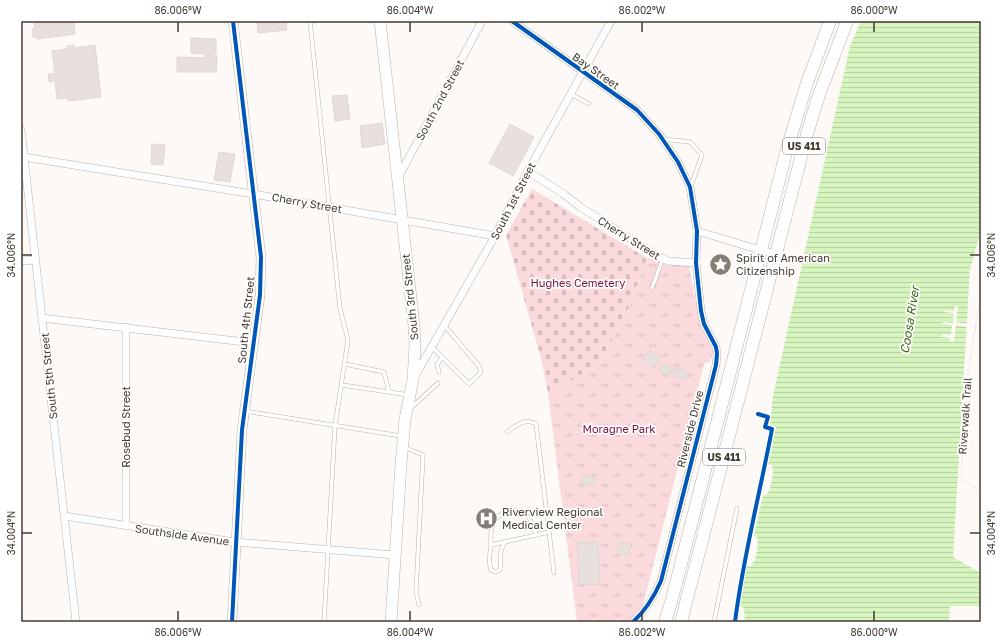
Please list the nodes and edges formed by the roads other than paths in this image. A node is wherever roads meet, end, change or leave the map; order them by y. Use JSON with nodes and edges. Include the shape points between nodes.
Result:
{"nodes":[{"id":1,"x":233,"y":21,"type":"edge"},
{"id":2,"x":310,"y":21,"type":"edge"},
{"id":3,"x":380,"y":21,"type":"edge"},
{"id":4,"x":482,"y":21,"type":"edge"},
{"id":5,"x":512,"y":21,"type":"edge"},
{"id":6,"x":611,"y":21,"type":"edge"},
{"id":7,"x":830,"y":21,"type":"edge"},
{"id":8,"x":847,"y":21,"type":"edge"},
{"id":9,"x":582,"y":73,"type":"junction"},
{"id":10,"x":571,"y":94,"type":"junction"},
{"id":11,"x":589,"y":104,"type":"dead end"},
{"id":12,"x":21,"y":130,"type":"edge"},
{"id":13,"x":662,"y":139,"type":"junction"},
{"id":14,"x":24,"y":157,"type":"junction"},
{"id":15,"x":528,"y":171,"type":"junction"},
{"id":16,"x":397,"y":179,"type":"junction"},
{"id":17,"x":690,"y":187,"type":"junction"},
{"id":18,"x":253,"y":194,"type":"junction"},
{"id":19,"x":330,"y":207,"type":"junction"},
{"id":20,"x":402,"y":219,"type":"junction"},
{"id":21,"x":697,"y":231,"type":"junction"},
{"id":22,"x":495,"y":236,"type":"junction"},
{"id":23,"x":760,"y":250,"type":"junction"},
{"id":24,"x":776,"y":254,"type":"junction"},
{"id":25,"x":663,"y":258,"type":"junction"},
{"id":26,"x":36,"y":260,"type":"junction"},
{"id":27,"x":21,"y":261,"type":"edge"},
{"id":28,"x":696,"y":262,"type":"junction"},
{"id":29,"x":652,"y":288,"type":"dead end"},
{"id":30,"x":42,"y":318,"type":"junction"},
{"id":31,"x":444,"y":325,"type":"junction"},
{"id":32,"x":126,"y":327,"type":"junction"},
{"id":33,"x":253,"y":343,"type":"junction"},
{"id":34,"x":432,"y":347,"type":"junction"},
{"id":35,"x":442,"y":357,"type":"junction"},
{"id":36,"x":345,"y":364,"type":"junction"},
{"id":37,"x":453,"y":368,"type":"junction"},
{"id":38,"x":450,"y":371,"type":"dead end"},
{"id":39,"x":439,"y":372,"type":"dead end"},
{"id":40,"x":413,"y":380,"type":"junction"},
{"id":41,"x":438,"y":383,"type":"dead end"},
{"id":42,"x":342,"y":385,"type":"junction"},
{"id":43,"x":389,"y":392,"type":"junction"},
{"id":44,"x":410,"y":395,"type":"junction"},
{"id":45,"x":244,"y":411,"type":"junction"},
{"id":46,"x":407,"y":411,"type":"junction"},
{"id":47,"x":336,"y":426,"type":"junction"},
{"id":48,"x":507,"y":432,"type":"dead end"},
{"id":49,"x":403,"y":441,"type":"junction"},
{"id":50,"x":737,"y":508,"type":"dead end"},
{"id":51,"x":64,"y":516,"type":"junction"},
{"id":52,"x":126,"y":526,"type":"junction"},
{"id":53,"x":549,"y":532,"type":"junction"},
{"id":54,"x":536,"y":535,"type":"junction"},
{"id":55,"x":235,"y":542,"type":"junction"},
{"id":56,"x":506,"y":542,"type":"junction"},
{"id":57,"x":491,"y":545,"type":"junction"},
{"id":58,"x":328,"y":550,"type":"junction"},
{"id":59,"x":395,"y":555,"type":"junction"},
{"id":60,"x":554,"y":573,"type":"dead end"},
{"id":61,"x":419,"y":605,"type":"dead end"},
{"id":62,"x":76,"y":622,"type":"edge"},
{"id":63,"x":232,"y":622,"type":"edge"},
{"id":64,"x":324,"y":622,"type":"edge"},
{"id":65,"x":391,"y":622,"type":"edge"},
{"id":66,"x":633,"y":622,"type":"edge"},
{"id":67,"x":664,"y":622,"type":"edge"},
{"id":68,"x":681,"y":622,"type":"edge"},
{"id":69,"x":714,"y":622,"type":"edge"}],
"edges":[{"from":1,"to":18,"type":"street","name":"South 4th Street"},
{"from":2,"to":19,"type":"lane"},
{"from":3,"to":16,"type":"main road","name":"South 3rd Street"},
{"from":4,"to":16,"type":"street","name":"South 2nd Street"},
{"from":5,"to":9,"type":"street","name":"Bay Street"},
{"from":6,"to":9,"type":"street","name":"South 1st Street"},
{"from":7,"to":23,"type":"main road","number":"US 411","via":[[800,102]]},
{"from":8,"to":24,"type":"main road","number":"US 411","via":[[807,134]]},
{"from":9,"to":10,"type":"street","name":"South 1st Street"},
{"from":9,"to":13,"type":"street","name":"Bay Street","via":[[637,110]]},
{"from":10,"to":11,"type":"lane"},
{"from":10,"to":15,"type":"street","name":"South 1st Street"},
{"from":12,"to":14,"type":"street","name":"South 5th Street"},
{"from":13,"to":17,"type":"street","name":"Bay Street","via":[[678,162]]},
{"from":13,"to":17,"type":"lane","via":[[690,142],[702,154]]},
{"from":14,"to":18,"type":"street","name":"Cherry Street"},
{"from":14,"to":26,"type":"street","name":"South 5th Street"},
{"from":15,"to":22,"type":"street","name":"South 1st Street"},
{"from":15,"to":25,"type":"street","name":"Cherry Street"},
{"from":16,"to":20,"type":"main road","name":"South 3rd Street"},
{"from":17,"to":21,"type":"street","name":"Bay Street"},
{"from":18,"to":19,"type":"street","name":"Cherry Street"},
{"from":18,"to":33,"type":"street","name":"South 4th Street","via":[[260,257],[260,295]]},
{"from":19,"to":20,"type":"street","name":"Cherry Street"},
{"from":19,"to":36,"type":"lane","via":[[340,309],[348,340]]},
{"from":20,"to":22,"type":"street","name":"Cherry Street"},
{"from":20,"to":40,"type":"main road","name":"South 3rd Street","via":[[414,325]]},
{"from":21,"to":23,"type":"street"},
{"from":21,"to":28,"type":"street","name":"Riverside Drive"},
{"from":22,"to":31,"type":"street","name":"South 1st Street"},
{"from":23,"to":24,"type":"street"},
{"from":23,"to":67,"type":"main road","number":"US 411"},
{"from":24,"to":68,"type":"main road","number":"US 411"},
{"from":25,"to":28,"type":"street","name":"Cherry Street","via":[[668,261]]},
{"from":25,"to":29,"type":"lane"},
{"from":26,"to":27,"type":"street"},
{"from":26,"to":30,"type":"street","name":"South 5th Street"},
{"from":28,"to":66,"type":"street","name":"Riverside Drive","via":[[701,311],[704,324],[716,347],[716,365],[661,581],[653,599],[642,615]]},
{"from":30,"to":32,"type":"street"},
{"from":30,"to":51,"type":"street","name":"South 5th Street"},
{"from":31,"to":34,"type":"street","name":"South 1st Street"},
{"from":31,"to":37,"type":"lane","via":[[479,366],[481,372],[469,384]]},
{"from":32,"to":33,"type":"street"},
{"from":32,"to":52,"type":"street","name":"Rosebud Street"},
{"from":33,"to":45,"type":"street","name":"South 4th Street"},
{"from":34,"to":35,"type":"lane"},
{"from":34,"to":40,"type":"street","name":"South 1st Street"},
{"from":35,"to":37,"type":"lane"},
{"from":35,"to":39,"type":"lane","via":[[437,366]]},
{"from":36,"to":42,"type":"lane"},
{"from":36,"to":43,"type":"lane","via":[[384,372]]},
{"from":37,"to":38,"type":"lane"},
{"from":40,"to":44,"type":"main road","name":"South 3rd Street"},
{"from":41,"to":46,"type":"lane"},
{"from":42,"to":43,"type":"lane"},
{"from":42,"to":47,"type":"lane"},
{"from":43,"to":44,"type":"lane"},
{"from":44,"to":46,"type":"main road","name":"South 3rd Street"},
{"from":45,"to":47,"type":"lane"},
{"from":45,"to":55,"type":"street","name":"South 4th Street"},
{"from":46,"to":49,"type":"main road","name":"South 3rd Street"},
{"from":47,"to":49,"type":"lane"},
{"from":47,"to":58,"type":"lane"},
{"from":48,"to":53,"type":"lane","via":[[526,421],[536,424]]},
{"from":49,"to":59,"type":"main road","name":"South 3rd Street"},
{"from":49,"to":61,"type":"lane","via":[[423,454],[416,592]]},
{"from":50,"to":69,"type":"lane"},
{"from":51,"to":52,"type":"street","name":"Southside Avenue"},
{"from":51,"to":62,"type":"street","name":"South 5th Street"},
{"from":52,"to":55,"type":"street","name":"Southside Avenue"},
{"from":53,"to":54,"type":"lane"},
{"from":53,"to":60,"type":"lane"},
{"from":54,"to":56,"type":"lane"},
{"from":54,"to":57,"type":"lane","via":[[533,524],[524,512],[512,510],[501,513],[494,522]]},
{"from":55,"to":58,"type":"street","name":"Southside Avenue"},
{"from":55,"to":63,"type":"street","name":"South 4th Street"},
{"from":56,"to":57,"type":"lane"},
{"from":56,"to":57,"type":"lane","via":[[500,554],[500,570],[495,572],[488,563]]},
{"from":58,"to":59,"type":"street","name":"Southside Avenue"},
{"from":58,"to":64,"type":"lane"},
{"from":59,"to":65,"type":"main road","name":"South 3rd Street"}]}
